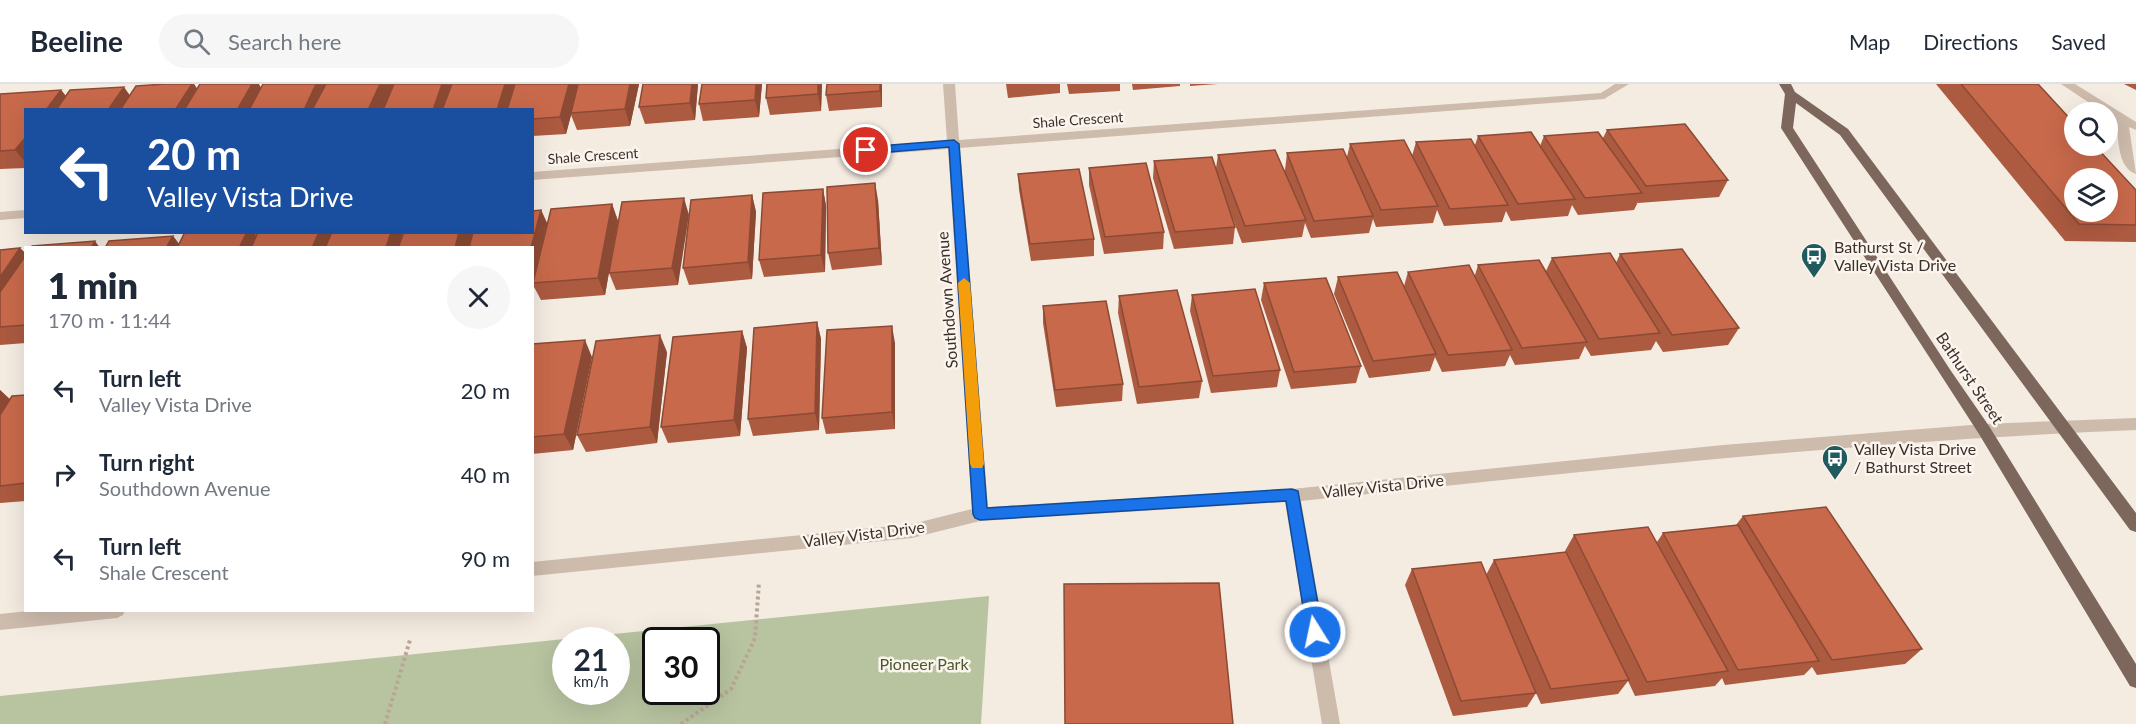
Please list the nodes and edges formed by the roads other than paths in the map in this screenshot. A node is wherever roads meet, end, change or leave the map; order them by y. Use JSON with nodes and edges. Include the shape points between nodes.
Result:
{"nodes":[{"id":1,"x":949,"y":84,"type":"edge"},
{"id":2,"x":1623,"y":84,"type":"edge"},
{"id":3,"x":2067,"y":84,"type":"edge"},
{"id":4,"x":1788,"y":89,"type":"edge"},
{"id":5,"x":2122,"y":120,"type":"junction"},
{"id":6,"x":2136,"y":126,"type":"edge"},
{"id":7,"x":954,"y":144,"type":"junction"},
{"id":8,"x":2136,"y":170,"type":"edge"},
{"id":9,"x":534,"y":176,"type":"edge"},
{"id":10,"x":24,"y":214,"type":"edge"},
{"id":11,"x":0,"y":216,"type":"edge"},
{"id":12,"x":2136,"y":424,"type":"edge"},
{"id":13,"x":2066,"y":429,"type":"junction"},
{"id":14,"x":1984,"y":430,"type":"junction"},
{"id":15,"x":1292,"y":495,"type":"junction"},
{"id":16,"x":980,"y":514,"type":"junction"},
{"id":17,"x":2136,"y":525,"type":"edge"},
{"id":18,"x":534,"y":569,"type":"edge"},
{"id":19,"x":98,"y":612,"type":"edge"},
{"id":20,"x":0,"y":622,"type":"edge"},
{"id":21,"x":2136,"y":680,"type":"edge"},
{"id":22,"x":1330,"y":724,"type":"edge"}],
"edges":[{"from":1,"to":7,"type":"street","name":"Southdown Avenue"},
{"from":2,"to":7,"type":"street","name":"Shale Crescent","via":[[1604,96]]},
{"from":3,"to":5,"type":"street"},
{"from":4,"to":13,"type":"main road","name":"Bathurst Street","via":[[1844,132]]},
{"from":4,"to":14,"type":"main road","name":"Bathurst Street","via":[[1787,128]]},
{"from":5,"to":6,"type":"street"},
{"from":5,"to":8,"type":"street","via":[[2128,160]]},
{"from":7,"to":9,"type":"street","name":"Shale Crescent"},
{"from":7,"to":16,"type":"street","name":"Southdown Avenue"},
{"from":10,"to":11,"type":"street"},
{"from":12,"to":13,"type":"street","name":"Valley Vista Drive"},
{"from":13,"to":14,"type":"street","name":"Valley Vista Drive"},
{"from":13,"to":17,"type":"main road","name":"Bathurst Street"},
{"from":14,"to":15,"type":"street","name":"Valley Vista Drive","via":[[1723,451]]},
{"from":14,"to":21,"type":"main road","name":"Bathurst Street"},
{"from":15,"to":16,"type":"street","name":"Valley Vista Drive"},
{"from":15,"to":22,"type":"street"},
{"from":16,"to":18,"type":"street","name":"Valley Vista Drive","via":[[912,531]]},
{"from":19,"to":20,"type":"street"}]}
